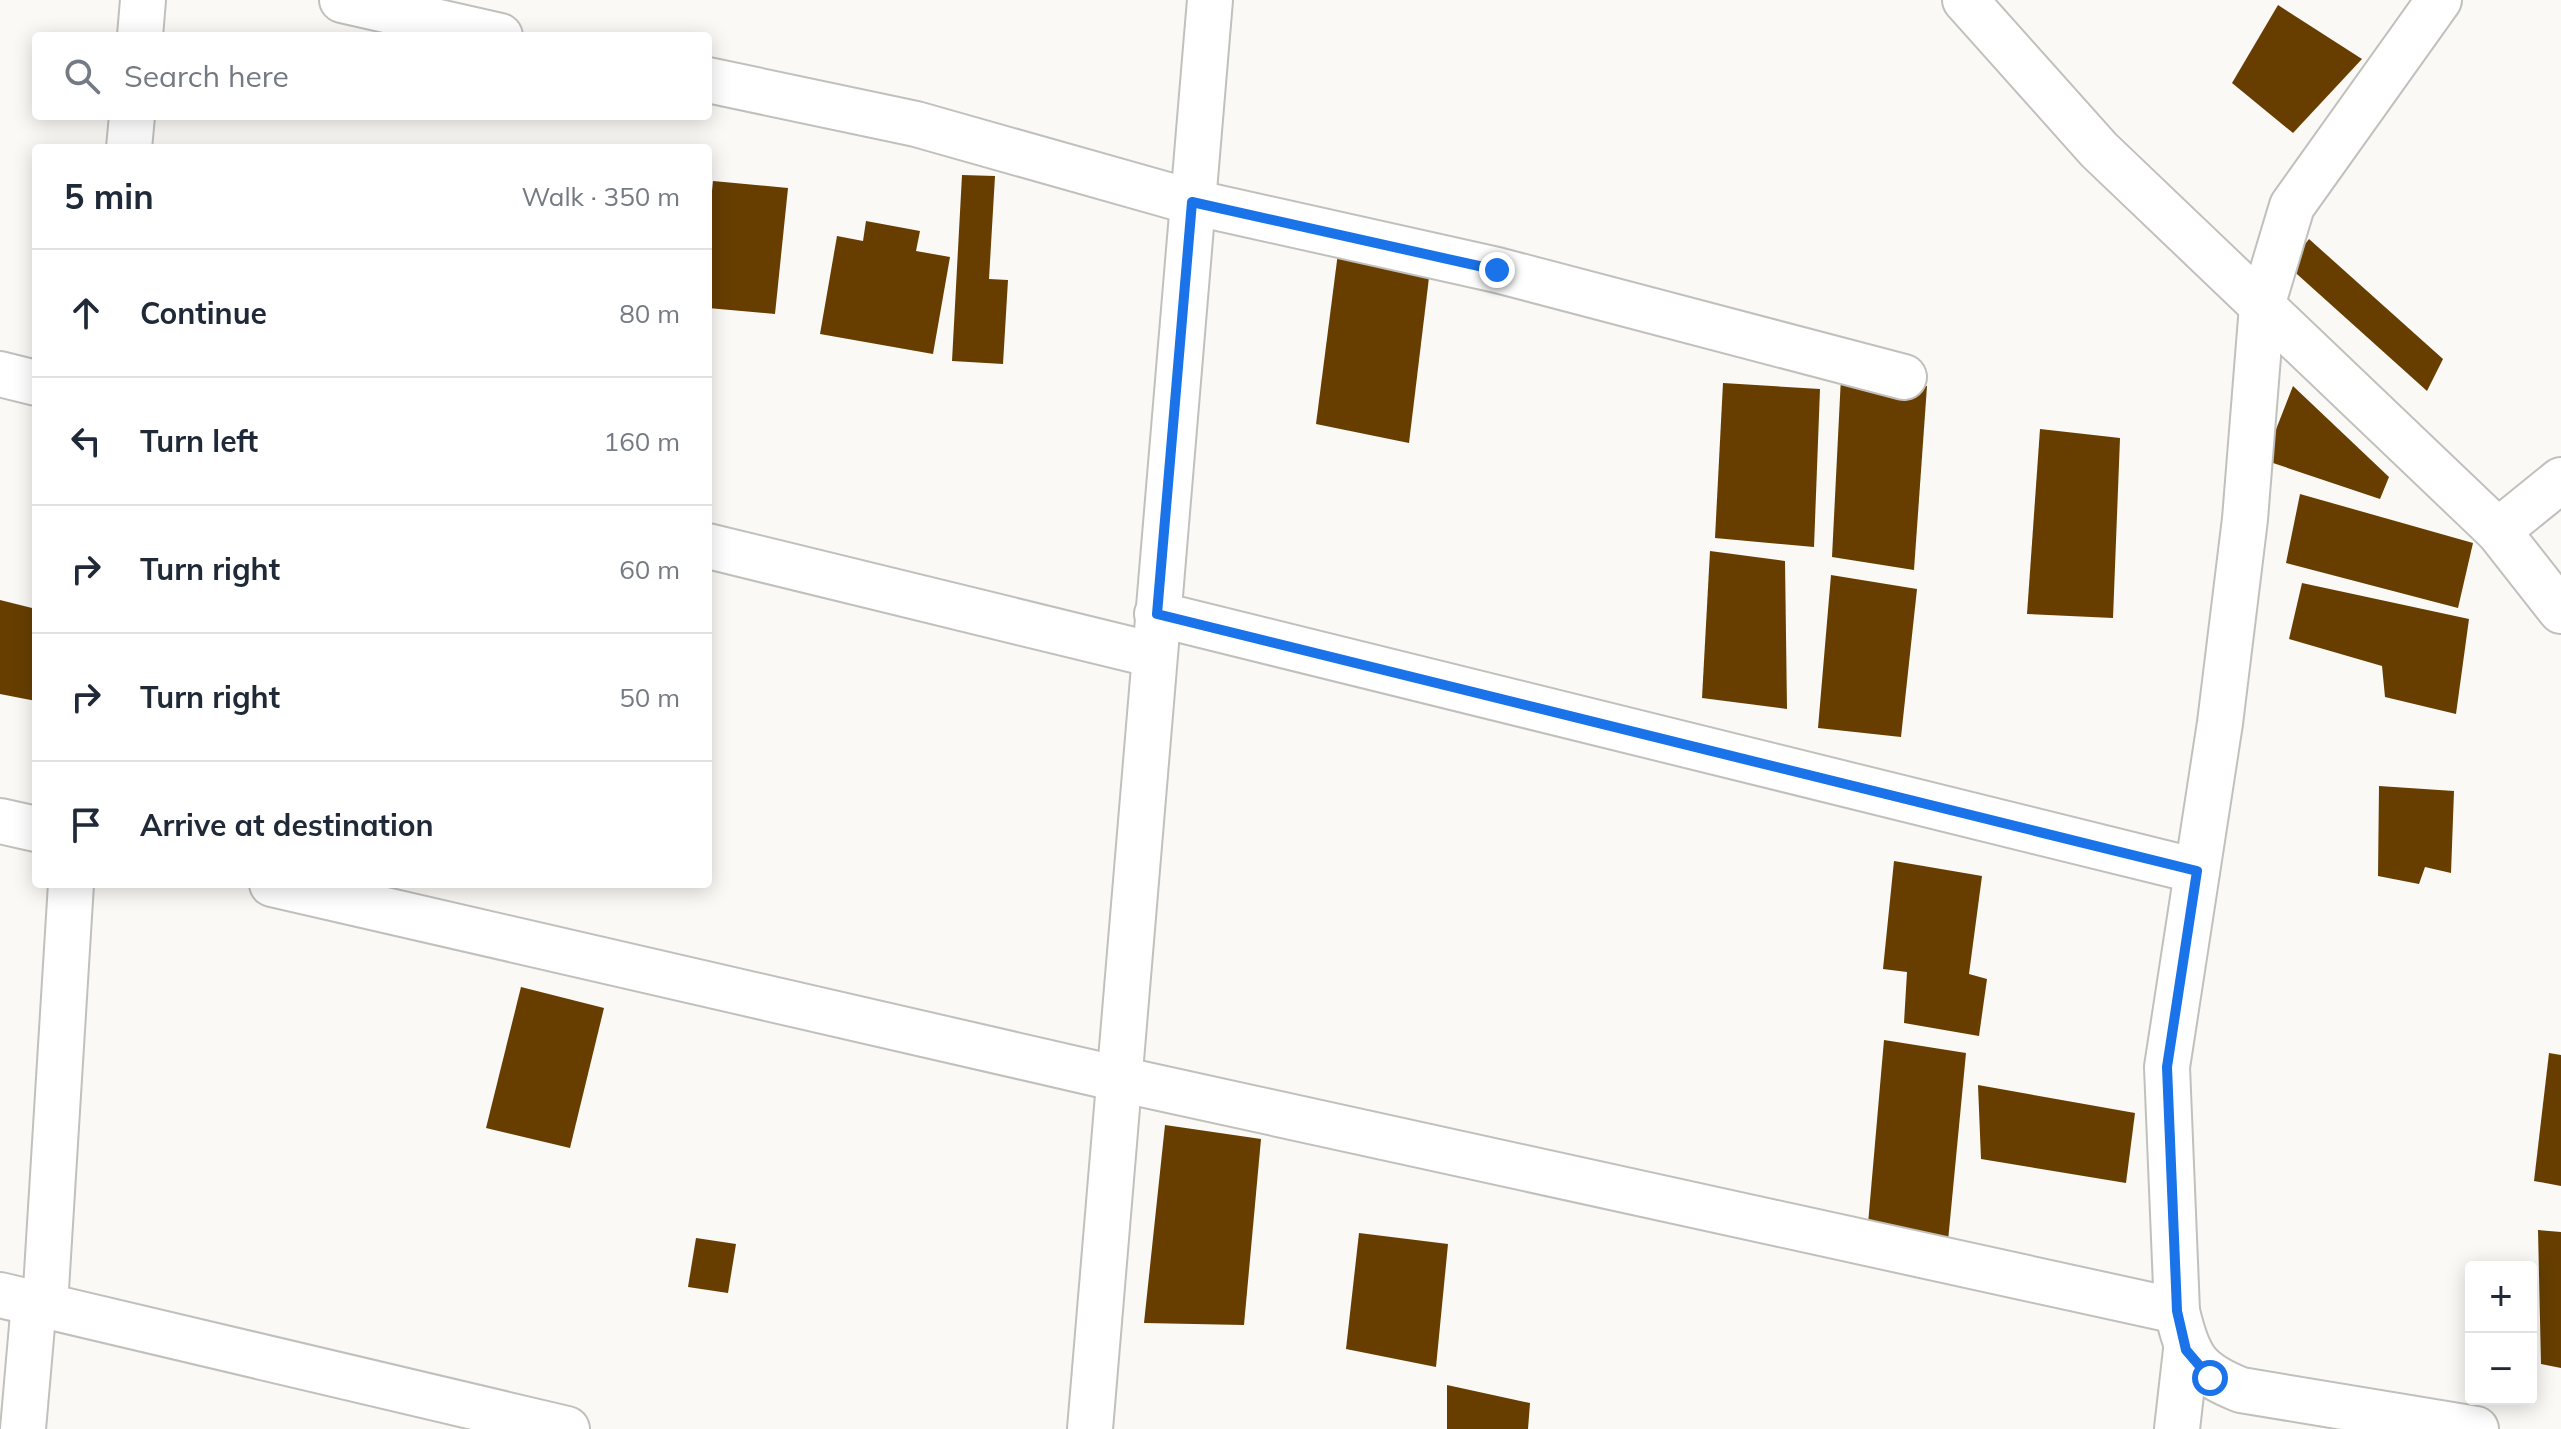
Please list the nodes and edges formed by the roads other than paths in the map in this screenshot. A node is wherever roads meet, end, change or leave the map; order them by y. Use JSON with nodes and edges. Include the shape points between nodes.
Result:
{"nodes":[{"id":1,"x":143,"y":0,"type":"edge"},
{"id":2,"x":342,"y":0,"type":"edge"},
{"id":3,"x":1210,"y":0,"type":"edge"},
{"id":4,"x":1965,"y":0,"type":"edge"},
{"id":5,"x":2439,"y":0,"type":"edge"},
{"id":6,"x":140,"y":32,"type":"edge"},
{"id":7,"x":482,"y":32,"type":"edge"},
{"id":8,"x":712,"y":81,"type":"edge"},
{"id":9,"x":132,"y":120,"type":"edge"},
{"id":10,"x":129,"y":144,"type":"edge"},
{"id":11,"x":1192,"y":202,"type":"junction"},
{"id":12,"x":2262,"y":306,"type":"junction"},
{"id":13,"x":0,"y":374,"type":"edge"},
{"id":14,"x":1904,"y":377,"type":"dead end"},
{"id":15,"x":32,"y":382,"type":"edge"},
{"id":16,"x":2561,"y":480,"type":"edge"},
{"id":17,"x":2498,"y":531,"type":"junction"},
{"id":18,"x":712,"y":547,"type":"edge"},
{"id":19,"x":2561,"y":611,"type":"edge"},
{"id":20,"x":1156,"y":634,"type":"junction"},
{"id":21,"x":0,"y":821,"type":"edge"},
{"id":22,"x":32,"y":828,"type":"edge"},
{"id":23,"x":2197,"y":871,"type":"junction"},
{"id":24,"x":71,"y":888,"type":"edge"},
{"id":25,"x":289,"y":888,"type":"edge"},
{"id":26,"x":1119,"y":1079,"type":"junction"},
{"id":27,"x":26,"y":1301,"type":"edge"},
{"id":28,"x":2182,"y":1330,"type":"junction"},
{"id":29,"x":23,"y":1429,"type":"edge"},
{"id":30,"x":567,"y":1429,"type":"edge"},
{"id":31,"x":1090,"y":1429,"type":"edge"},
{"id":32,"x":2177,"y":1429,"type":"edge"},
{"id":33,"x":2476,"y":1429,"type":"edge"}],
"edges":[{"from":1,"to":6,"type":"street"},
{"from":2,"to":7,"type":"street"},
{"from":3,"to":11,"type":"street"},
{"from":4,"to":12,"type":"street","via":[[2099,150]]},
{"from":5,"to":12,"type":"street","via":[[2292,206]]},
{"from":8,"to":11,"type":"street","via":[[916,124]]},
{"from":9,"to":10,"type":"street"},
{"from":11,"to":14,"type":"street","via":[[1497,270]]},
{"from":11,"to":20,"type":"street"},
{"from":12,"to":17,"type":"street"},
{"from":12,"to":23,"type":"street","via":[[2245,519]]},
{"from":13,"to":15,"type":"street"},
{"from":16,"to":17,"type":"street"},
{"from":17,"to":19,"type":"street"},
{"from":18,"to":20,"type":"street"},
{"from":20,"to":23,"type":"street"},
{"from":20,"to":26,"type":"street"},
{"from":21,"to":22,"type":"street"},
{"from":23,"to":28,"type":"street","via":[[2167,1067]]},
{"from":24,"to":27,"type":"street"},
{"from":25,"to":26,"type":"street"},
{"from":26,"to":28,"type":"street"},
{"from":26,"to":31,"type":"street"},
{"from":27,"to":29,"type":"street"},
{"from":27,"to":30,"type":"street"},
{"from":28,"to":32,"type":"street"},
{"from":28,"to":33,"type":"street","via":[[2210,1378],[2241,1390]]}]}
